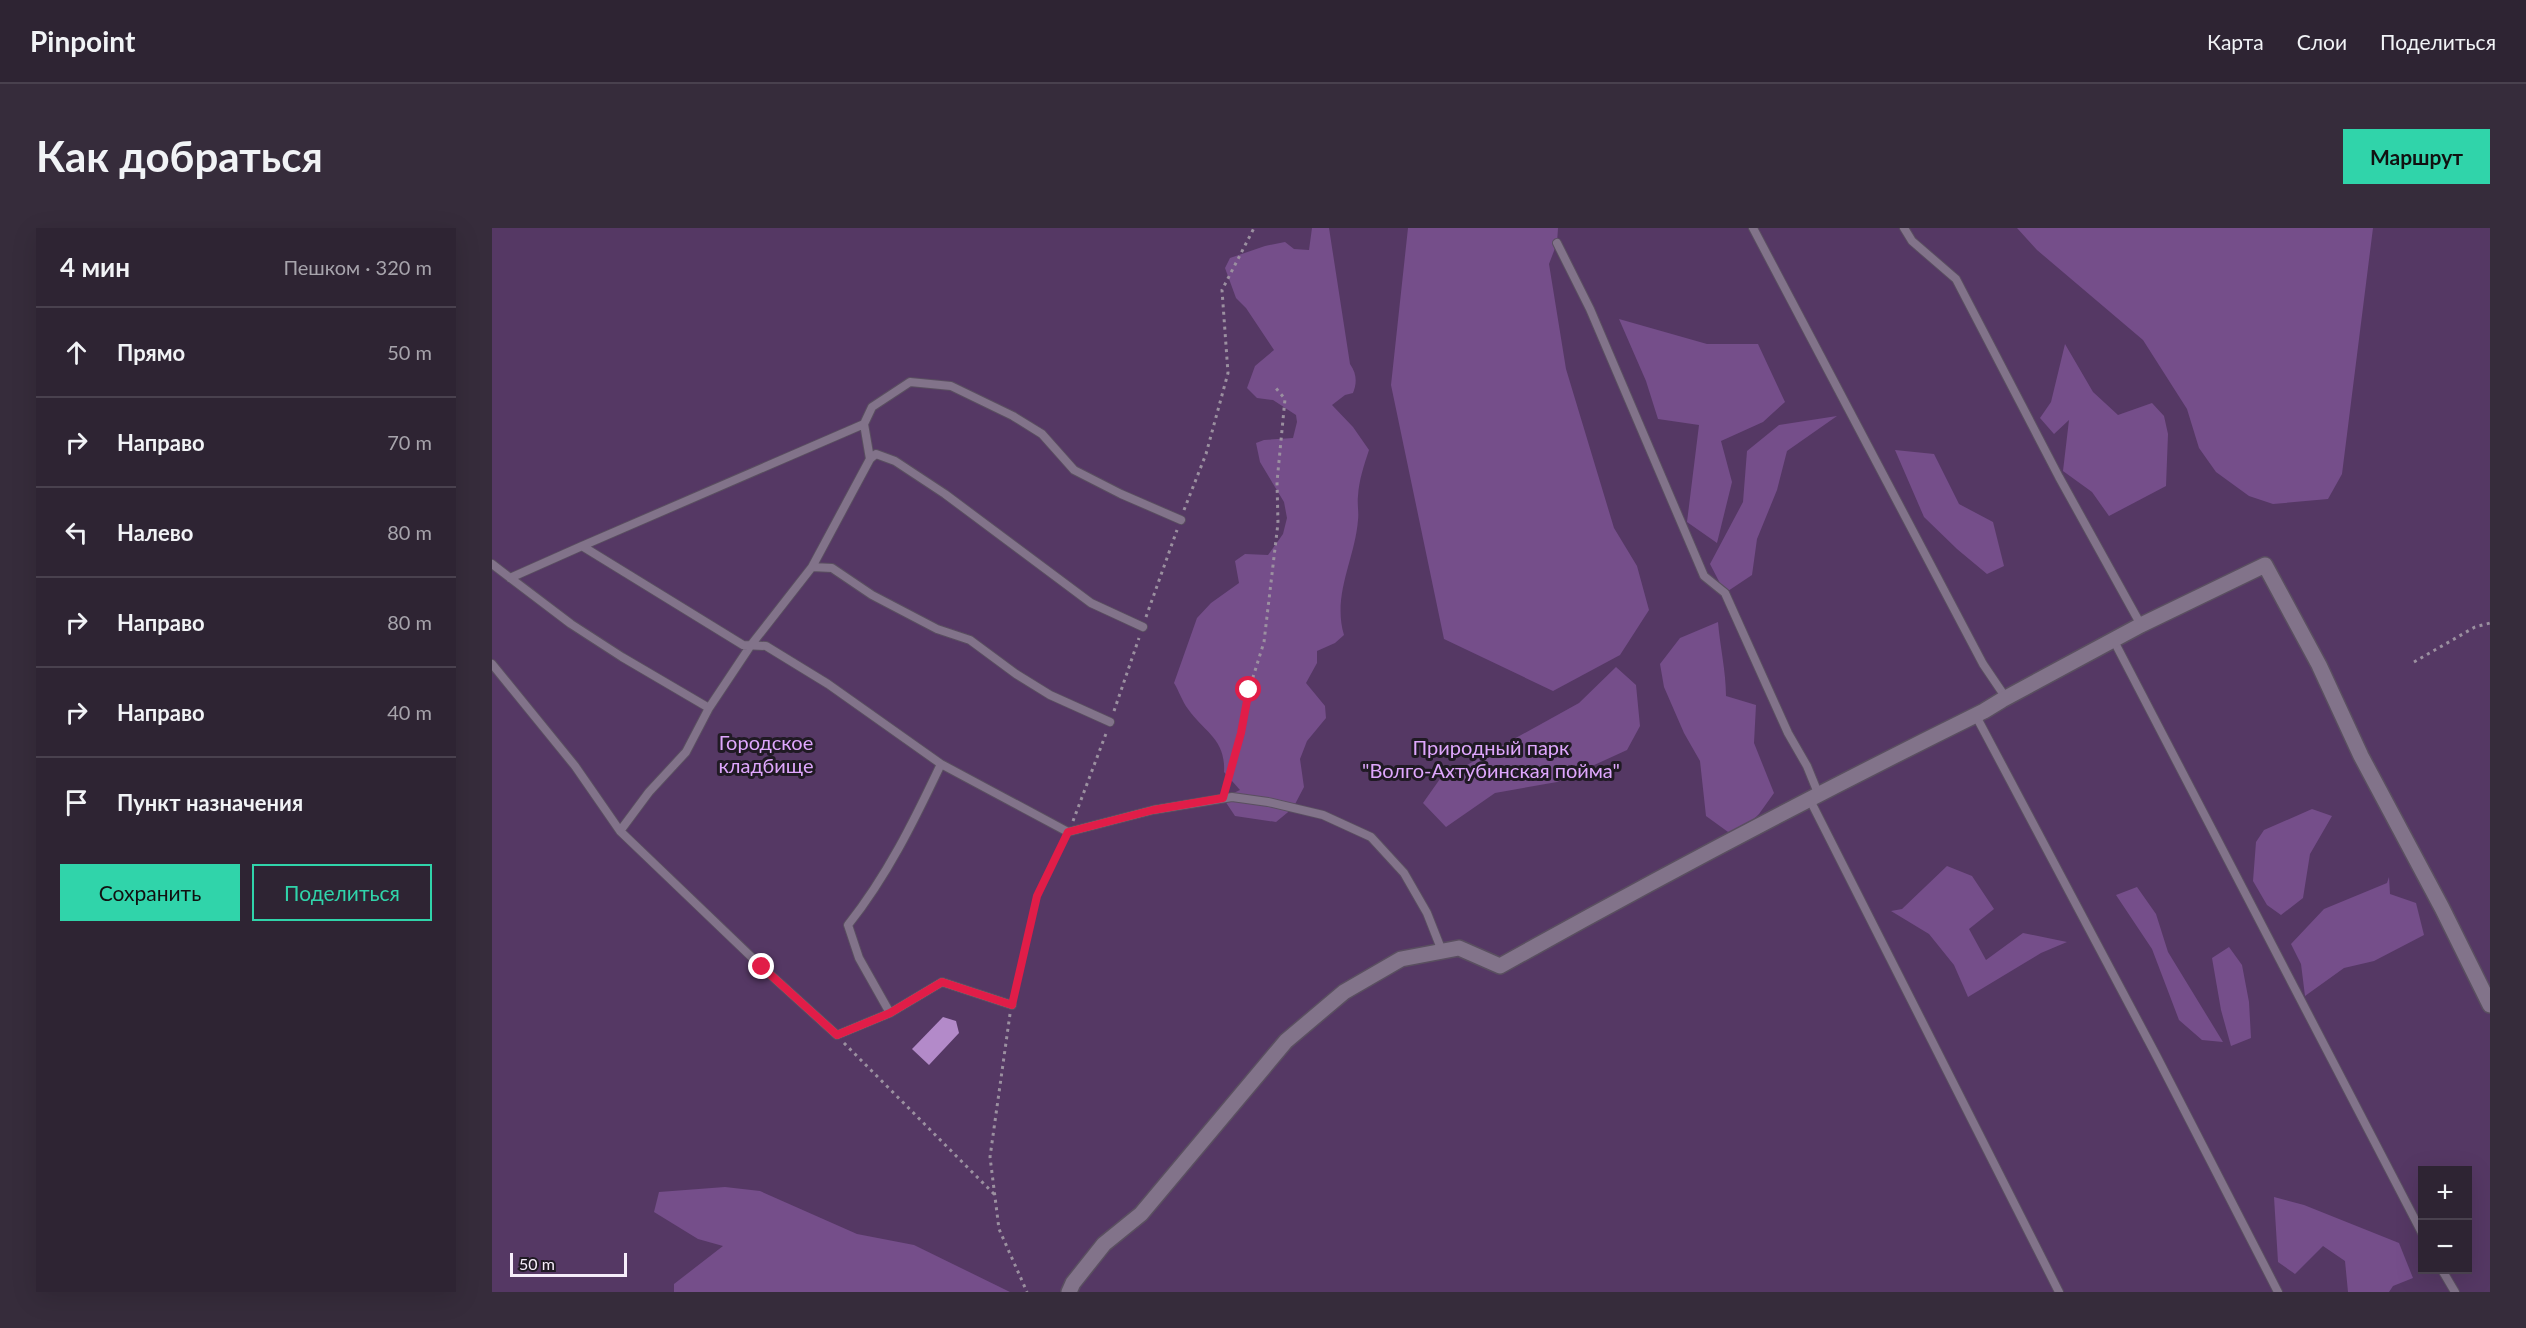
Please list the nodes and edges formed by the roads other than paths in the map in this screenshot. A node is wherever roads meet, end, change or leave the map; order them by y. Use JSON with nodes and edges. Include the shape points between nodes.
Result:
{"nodes":[{"id":1,"x":1753,"y":228,"type":"edge"},
{"id":2,"x":1904,"y":228,"type":"edge"},
{"id":3,"x":1557,"y":243,"type":"dead end"},
{"id":4,"x":864,"y":424,"type":"junction"},
{"id":5,"x":870,"y":459,"type":"junction"},
{"id":6,"x":1181,"y":520,"type":"road end"},
{"id":7,"x":582,"y":546,"type":"junction"},
{"id":8,"x":492,"y":564,"type":"edge"},
{"id":9,"x":812,"y":567,"type":"junction"},
{"id":10,"x":510,"y":578,"type":"junction"},
{"id":11,"x":2141,"y":625,"type":"junction"},
{"id":12,"x":1143,"y":627,"type":"road end"},
{"id":13,"x":2114,"y":641,"type":"junction"},
{"id":14,"x":751,"y":645,"type":"junction"},
{"id":15,"x":492,"y":664,"type":"edge"},
{"id":16,"x":2006,"y":698,"type":"junction"},
{"id":17,"x":709,"y":708,"type":"junction"},
{"id":18,"x":1976,"y":716,"type":"junction"},
{"id":19,"x":1110,"y":722,"type":"road end"},
{"id":20,"x":941,"y":764,"type":"junction"},
{"id":21,"x":1814,"y":796,"type":"junction"},
{"id":22,"x":620,"y":831,"type":"junction"},
{"id":23,"x":1442,"y":951,"type":"junction"},
{"id":24,"x":1012,"y":1005,"type":"road end"},
{"id":25,"x":2490,"y":1005,"type":"edge"},
{"id":26,"x":890,"y":1013,"type":"junction"},
{"id":27,"x":2418,"y":1225,"type":"edge"},
{"id":28,"x":2445,"y":1274,"type":"edge"},
{"id":29,"x":1069,"y":1292,"type":"edge"},
{"id":30,"x":2059,"y":1292,"type":"edge"},
{"id":31,"x":2278,"y":1292,"type":"edge"},
{"id":32,"x":2455,"y":1292,"type":"edge"}],
"edges":[{"from":1,"to":16,"type":"lane","via":[[1983,664]]},
{"from":2,"to":11,"type":"lane","via":[[1912,241],[1956,279]]},
{"from":3,"to":21,"type":"lane","via":[[1590,309],[1704,576],[1725,592],[1788,733],[1808,766]]},
{"from":4,"to":5,"type":"lane"},
{"from":4,"to":6,"type":"lane","via":[[872,407],[910,382],[951,386],[1042,434],[1074,470]]},
{"from":4,"to":7,"type":"lane"},
{"from":5,"to":9,"type":"lane"},
{"from":5,"to":12,"type":"lane","via":[[876,454],[895,461],[1091,603]]},
{"from":7,"to":10,"type":"lane"},
{"from":7,"to":14,"type":"lane","via":[[743,645]]},
{"from":8,"to":10,"type":"lane"},
{"from":9,"to":14,"type":"lane"},
{"from":9,"to":19,"type":"lane","via":[[832,568],[872,595],[938,629],[970,640],[1050,695]]},
{"from":10,"to":17,"type":"lane","via":[[622,657]]},
{"from":11,"to":13,"type":"street"},
{"from":11,"to":25,"type":"street","via":[[2265,565]]},
{"from":13,"to":16,"type":"street"},
{"from":13,"to":27,"type":"lane"},
{"from":14,"to":17,"type":"lane"},
{"from":14,"to":20,"type":"lane","via":[[766,646],[828,684]]},
{"from":15,"to":22,"type":"lane","via":[[575,766]]},
{"from":16,"to":18,"type":"street"},
{"from":17,"to":22,"type":"lane","via":[[686,752]]},
{"from":18,"to":21,"type":"street"},
{"from":18,"to":31,"type":"lane"},
{"from":20,"to":23,"type":"lane","via":[[1068,832],[1124,816],[1223,798],[1268,802],[1323,815],[1371,837],[1404,873],[1427,913]]},
{"from":20,"to":26,"type":"lane","via":[[897,851],[848,925],[858,958]]},
{"from":21,"to":23,"type":"street","via":[[1500,966],[1462,948]]},
{"from":21,"to":30,"type":"lane"},
{"from":22,"to":26,"type":"lane","via":[[837,1035]]},
{"from":23,"to":29,"type":"street","via":[[1401,959],[1353,986],[1286,1041],[1141,1214],[1104,1244]]},
{"from":24,"to":26,"type":"lane","via":[[942,982]]},
{"from":28,"to":32,"type":"lane"}]}
